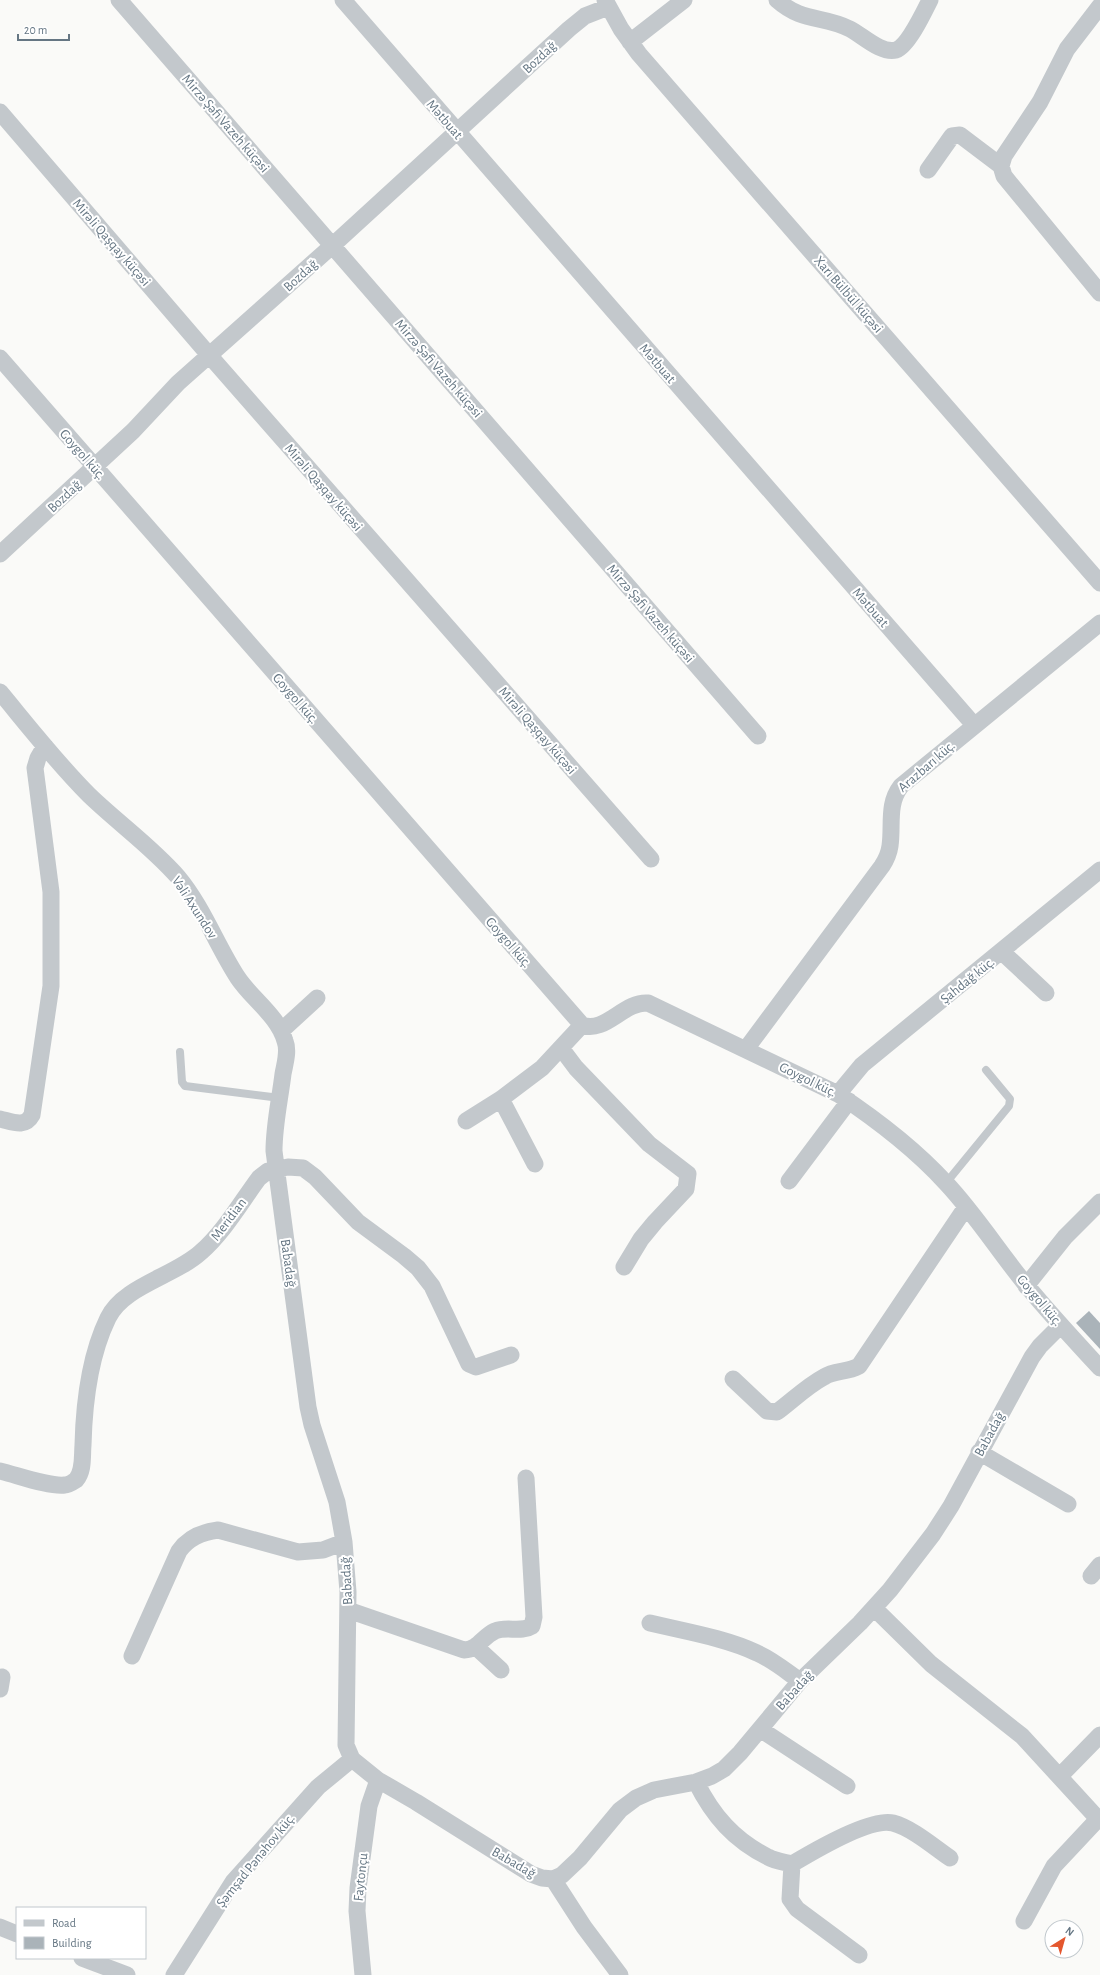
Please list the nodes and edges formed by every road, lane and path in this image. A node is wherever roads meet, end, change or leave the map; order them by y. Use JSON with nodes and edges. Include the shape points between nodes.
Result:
{"nodes":[{"id":1,"x":119,"y":0,"type":"edge"},
{"id":2,"x":343,"y":0,"type":"edge"},
{"id":3,"x":684,"y":0,"type":"edge"},
{"id":4,"x":777,"y":0,"type":"edge"},
{"id":5,"x":930,"y":0,"type":"edge"},
{"id":6,"x":606,"y":3,"type":"edge"},
{"id":7,"x":1100,"y":6,"type":"edge"},
{"id":8,"x":630,"y":42,"type":"junction"},
{"id":9,"x":0,"y":112,"type":"edge"},
{"id":10,"x":457,"y":133,"type":"junction"},
{"id":11,"x":1002,"y":166,"type":"junction"},
{"id":12,"x":928,"y":170,"type":"dead end"},
{"id":13,"x":333,"y":245,"type":"junction"},
{"id":14,"x":1100,"y":293,"type":"edge"},
{"id":15,"x":209,"y":355,"type":"junction"},
{"id":16,"x":0,"y":358,"type":"edge"},
{"id":17,"x":95,"y":467,"type":"junction"},
{"id":18,"x":0,"y":554,"type":"edge"},
{"id":19,"x":1100,"y":583,"type":"edge"},
{"id":20,"x":1100,"y":623,"type":"edge"},
{"id":21,"x":0,"y":692,"type":"edge"},
{"id":22,"x":974,"y":725,"type":"junction"},
{"id":23,"x":758,"y":736,"type":"dead end"},
{"id":24,"x":45,"y":746,"type":"junction"},
{"id":25,"x":651,"y":859,"type":"dead end"},
{"id":26,"x":1100,"y":870,"type":"edge"},
{"id":27,"x":1001,"y":951,"type":"junction"},
{"id":28,"x":1046,"y":993,"type":"dead end"},
{"id":29,"x":317,"y":998,"type":"dead end"},
{"id":30,"x":582,"y":1025,"type":"junction"},
{"id":31,"x":281,"y":1031,"type":"junction"},
{"id":32,"x":561,"y":1048,"type":"junction"},
{"id":33,"x":746,"y":1049,"type":"junction"},
{"id":34,"x":180,"y":1052,"type":"dead end"},
{"id":35,"x":986,"y":1070,"type":"dead end"},
{"id":36,"x":843,"y":1097,"type":"junction"},
{"id":37,"x":280,"y":1098,"type":"junction"},
{"id":38,"x":501,"y":1100,"type":"junction"},
{"id":39,"x":0,"y":1119,"type":"edge"},
{"id":40,"x":466,"y":1121,"type":"dead end"},
{"id":41,"x":535,"y":1164,"type":"dead end"},
{"id":42,"x":276,"y":1169,"type":"junction"},
{"id":43,"x":789,"y":1180,"type":"dead end"},
{"id":44,"x":946,"y":1183,"type":"junction"},
{"id":45,"x":1100,"y":1202,"type":"edge"},
{"id":46,"x":966,"y":1206,"type":"junction"},
{"id":47,"x":624,"y":1267,"type":"dead end"},
{"id":48,"x":1026,"y":1286,"type":"junction"},
{"id":49,"x":1061,"y":1325,"type":"junction"},
{"id":50,"x":511,"y":1355,"type":"dead end"},
{"id":51,"x":1100,"y":1368,"type":"edge"},
{"id":52,"x":732,"y":1379,"type":"dead end"},
{"id":53,"x":979,"y":1452,"type":"junction"},
{"id":54,"x":0,"y":1471,"type":"edge"},
{"id":55,"x":526,"y":1478,"type":"dead end"},
{"id":56,"x":1068,"y":1504,"type":"dead end"},
{"id":57,"x":344,"y":1542,"type":"junction"},
{"id":58,"x":874,"y":1608,"type":"junction"},
{"id":59,"x":348,"y":1610,"type":"junction"},
{"id":60,"x":650,"y":1623,"type":"dead end"},
{"id":61,"x":476,"y":1647,"type":"junction"},
{"id":62,"x":132,"y":1656,"type":"dead end"},
{"id":63,"x":501,"y":1670,"type":"dead end"},
{"id":64,"x":800,"y":1681,"type":"junction"},
{"id":65,"x":760,"y":1729,"type":"junction"},
{"id":66,"x":1100,"y":1735,"type":"edge"},
{"id":67,"x":352,"y":1759,"type":"junction"},
{"id":68,"x":1060,"y":1776,"type":"junction"},
{"id":69,"x":378,"y":1780,"type":"junction"},
{"id":70,"x":696,"y":1782,"type":"junction"},
{"id":71,"x":847,"y":1786,"type":"dead end"},
{"id":72,"x":1099,"y":1820,"type":"edge"},
{"id":73,"x":950,"y":1858,"type":"dead end"},
{"id":74,"x":792,"y":1864,"type":"junction"},
{"id":75,"x":553,"y":1879,"type":"junction"},
{"id":76,"x":1024,"y":1921,"type":"dead end"},
{"id":77,"x":0,"y":1927,"type":"edge"},
{"id":78,"x":16,"y":1934,"type":"edge"},
{"id":79,"x":859,"y":1955,"type":"dead end"},
{"id":80,"x":85,"y":1959,"type":"edge"},
{"id":81,"x":127,"y":1975,"type":"edge"},
{"id":82,"x":174,"y":1975,"type":"edge"},
{"id":83,"x":363,"y":1975,"type":"edge"},
{"id":84,"x":620,"y":1975,"type":"edge"}],
"edges":[{"from":1,"to":13,"type":"street","name":"Mirzə Şəfi Vazeh küçəsi"},
{"from":2,"to":10,"type":"street","name":"Mətbuat"},
{"from":3,"to":8,"type":"street"},
{"from":4,"to":5,"type":"street","via":[[798,15],[832,21],[886,50],[897,50],[906,41]]},
{"from":6,"to":8,"type":"street","name":"Xarı Bülbül küçəsi"},
{"from":6,"to":10,"type":"street","name":"Bozdağ","via":[[569,29]]},
{"from":7,"to":11,"type":"street","via":[[1067,49],[1040,102],[1004,156]]},
{"from":8,"to":19,"type":"street","name":"Xarı Bülbül küçəsi"},
{"from":9,"to":15,"type":"street","name":"Mirəli Qaşqay küçəsi"},
{"from":10,"to":13,"type":"street","name":"Bozdağ"},
{"from":10,"to":22,"type":"street","name":"Mətbuat"},
{"from":11,"to":12,"type":"street","via":[[960,136],[952,136]]},
{"from":11,"to":14,"type":"street","via":[[1004,176]]},
{"from":13,"to":15,"type":"street","name":"Bozdağ"},
{"from":13,"to":23,"type":"street","name":"Mirzə Şəfi Vazeh küçəsi"},
{"from":15,"to":17,"type":"street","name":"Bozdağ"},
{"from":15,"to":25,"type":"street","name":"Mirəli Qaşqay küçəsi"},
{"from":16,"to":17,"type":"street","name":"Goygol küç."},
{"from":17,"to":18,"type":"street","name":"Bozdağ"},
{"from":17,"to":30,"type":"street","name":"Goygol küç."},
{"from":20,"to":22,"type":"street","name":"Arazbarı küç."},
{"from":21,"to":24,"type":"street","name":"Vəli Axundov"},
{"from":22,"to":33,"type":"street","name":"Arazbarı küç.","via":[[895,793],[890,846],[882,866]]},
{"from":24,"to":31,"type":"street","name":"Vəli Axundov","via":[[90,795],[178,878],[238,978]]},
{"from":24,"to":39,"type":"street","via":[[35,768],[51,892],[51,986],[32,1115],[29,1122],[23,1124]]},
{"from":26,"to":27,"type":"street","name":"Şahdağ küç."},
{"from":27,"to":28,"type":"street"},
{"from":27,"to":36,"type":"street","name":"Şahdağ küç.","via":[[862,1066],[847,1081]]},
{"from":29,"to":31,"type":"street"},
{"from":30,"to":32,"type":"street"},
{"from":30,"to":33,"type":"street","name":"Goygol küç.","via":[[595,1027],[642,1003]]},
{"from":31,"to":37,"type":"street","name":"Vəli Axundov","via":[[286,1048]]},
{"from":32,"to":38,"type":"street","via":[[542,1068]]},
{"from":32,"to":47,"type":"street","via":[[576,1068],[649,1144],[688,1174],[686,1190],[651,1228]]},
{"from":33,"to":36,"type":"street","name":"Goygol küç."},
{"from":34,"to":37,"type":"lane","via":[[182,1082],[185,1086]]},
{"from":35,"to":44,"type":"lane","via":[[1010,1099],[1009,1106]]},
{"from":36,"to":43,"type":"street","name":"Şahdağ küç."},
{"from":36,"to":44,"type":"street","name":"Goygol küç.","via":[[914,1151]]},
{"from":37,"to":42,"type":"street","name":"Vəli Axundov","via":[[274,1138]]},
{"from":38,"to":40,"type":"street"},
{"from":38,"to":41,"type":"street"},
{"from":42,"to":50,"type":"street","name":"Meridian","via":[[298,1167],[315,1177],[358,1222],[418,1268],[432,1286],[470,1364],[476,1367]]},
{"from":42,"to":54,"type":"street","name":"Meridian","via":[[259,1178],[201,1253],[175,1271],[124,1297],[115,1306],[98,1344],[85,1406],[82,1464],[76,1480],[67,1485],[57,1485]]},
{"from":42,"to":57,"type":"street","name":"Babadağ","via":[[308,1407],[337,1502]]},
{"from":44,"to":46,"type":"street","name":"Goygol küç."},
{"from":45,"to":48,"type":"street","via":[[1066,1237]]},
{"from":46,"to":48,"type":"street","name":"Goygol küç."},
{"from":46,"to":52,"type":"street","via":[[859,1366],[849,1372],[832,1373],[823,1377],[777,1412],[767,1411]]},
{"from":48,"to":49,"type":"street","name":"Goygol küç."},
{"from":49,"to":51,"type":"street","name":"Goygol küç."},
{"from":49,"to":53,"type":"street","name":"Babadağ","via":[[1032,1357]]},
{"from":53,"to":56,"type":"street"},
{"from":53,"to":58,"type":"street","name":"Babadağ","via":[[933,1534]]},
{"from":55,"to":61,"type":"street","via":[[533,1622],[528,1628],[496,1630]]},
{"from":57,"to":59,"type":"street","name":"Babadağ"},
{"from":57,"to":62,"type":"street","via":[[323,1550],[298,1552],[218,1530],[206,1532],[185,1542]]},
{"from":58,"to":64,"type":"street","name":"Babadağ"},
{"from":58,"to":68,"type":"street","via":[[931,1664],[1022,1736]]},
{"from":59,"to":61,"type":"street","via":[[464,1650]]},
{"from":59,"to":67,"type":"street","name":"Babadağ","via":[[345,1735]]},
{"from":60,"to":64,"type":"street","via":[[750,1650]]},
{"from":61,"to":63,"type":"street"},
{"from":64,"to":65,"type":"street","name":"Babadağ"},
{"from":65,"to":70,"type":"street","name":"Babadağ","via":[[724,1769]]},
{"from":65,"to":71,"type":"street"},
{"from":66,"to":68,"type":"street"},
{"from":67,"to":69,"type":"street","name":"Babadağ"},
{"from":67,"to":82,"type":"street","name":"Şəmşad Pənəhov küç.","via":[[318,1787],[233,1882]]},
{"from":68,"to":72,"type":"street"},
{"from":69,"to":75,"type":"street","name":"Babadağ","via":[[531,1874]]},
{"from":69,"to":83,"type":"street","name":"Faytonçu","via":[[369,1806],[358,1888],[357,1911]]},
{"from":70,"to":74,"type":"street","via":[[708,1805],[741,1841],[769,1858]]},
{"from":70,"to":75,"type":"street","name":"Babadağ","via":[[654,1790],[636,1798],[620,1810],[570,1868]]},
{"from":72,"to":76,"type":"street","via":[[1054,1866]]},
{"from":73,"to":74,"type":"street","via":[[891,1822],[873,1825],[839,1837]]},
{"from":74,"to":79,"type":"street","via":[[790,1898],[797,1909]]},
{"from":75,"to":84,"type":"street","via":[[584,1927]]},
{"from":77,"to":78,"type":"street"},
{"from":80,"to":81,"type":"street"}]}
